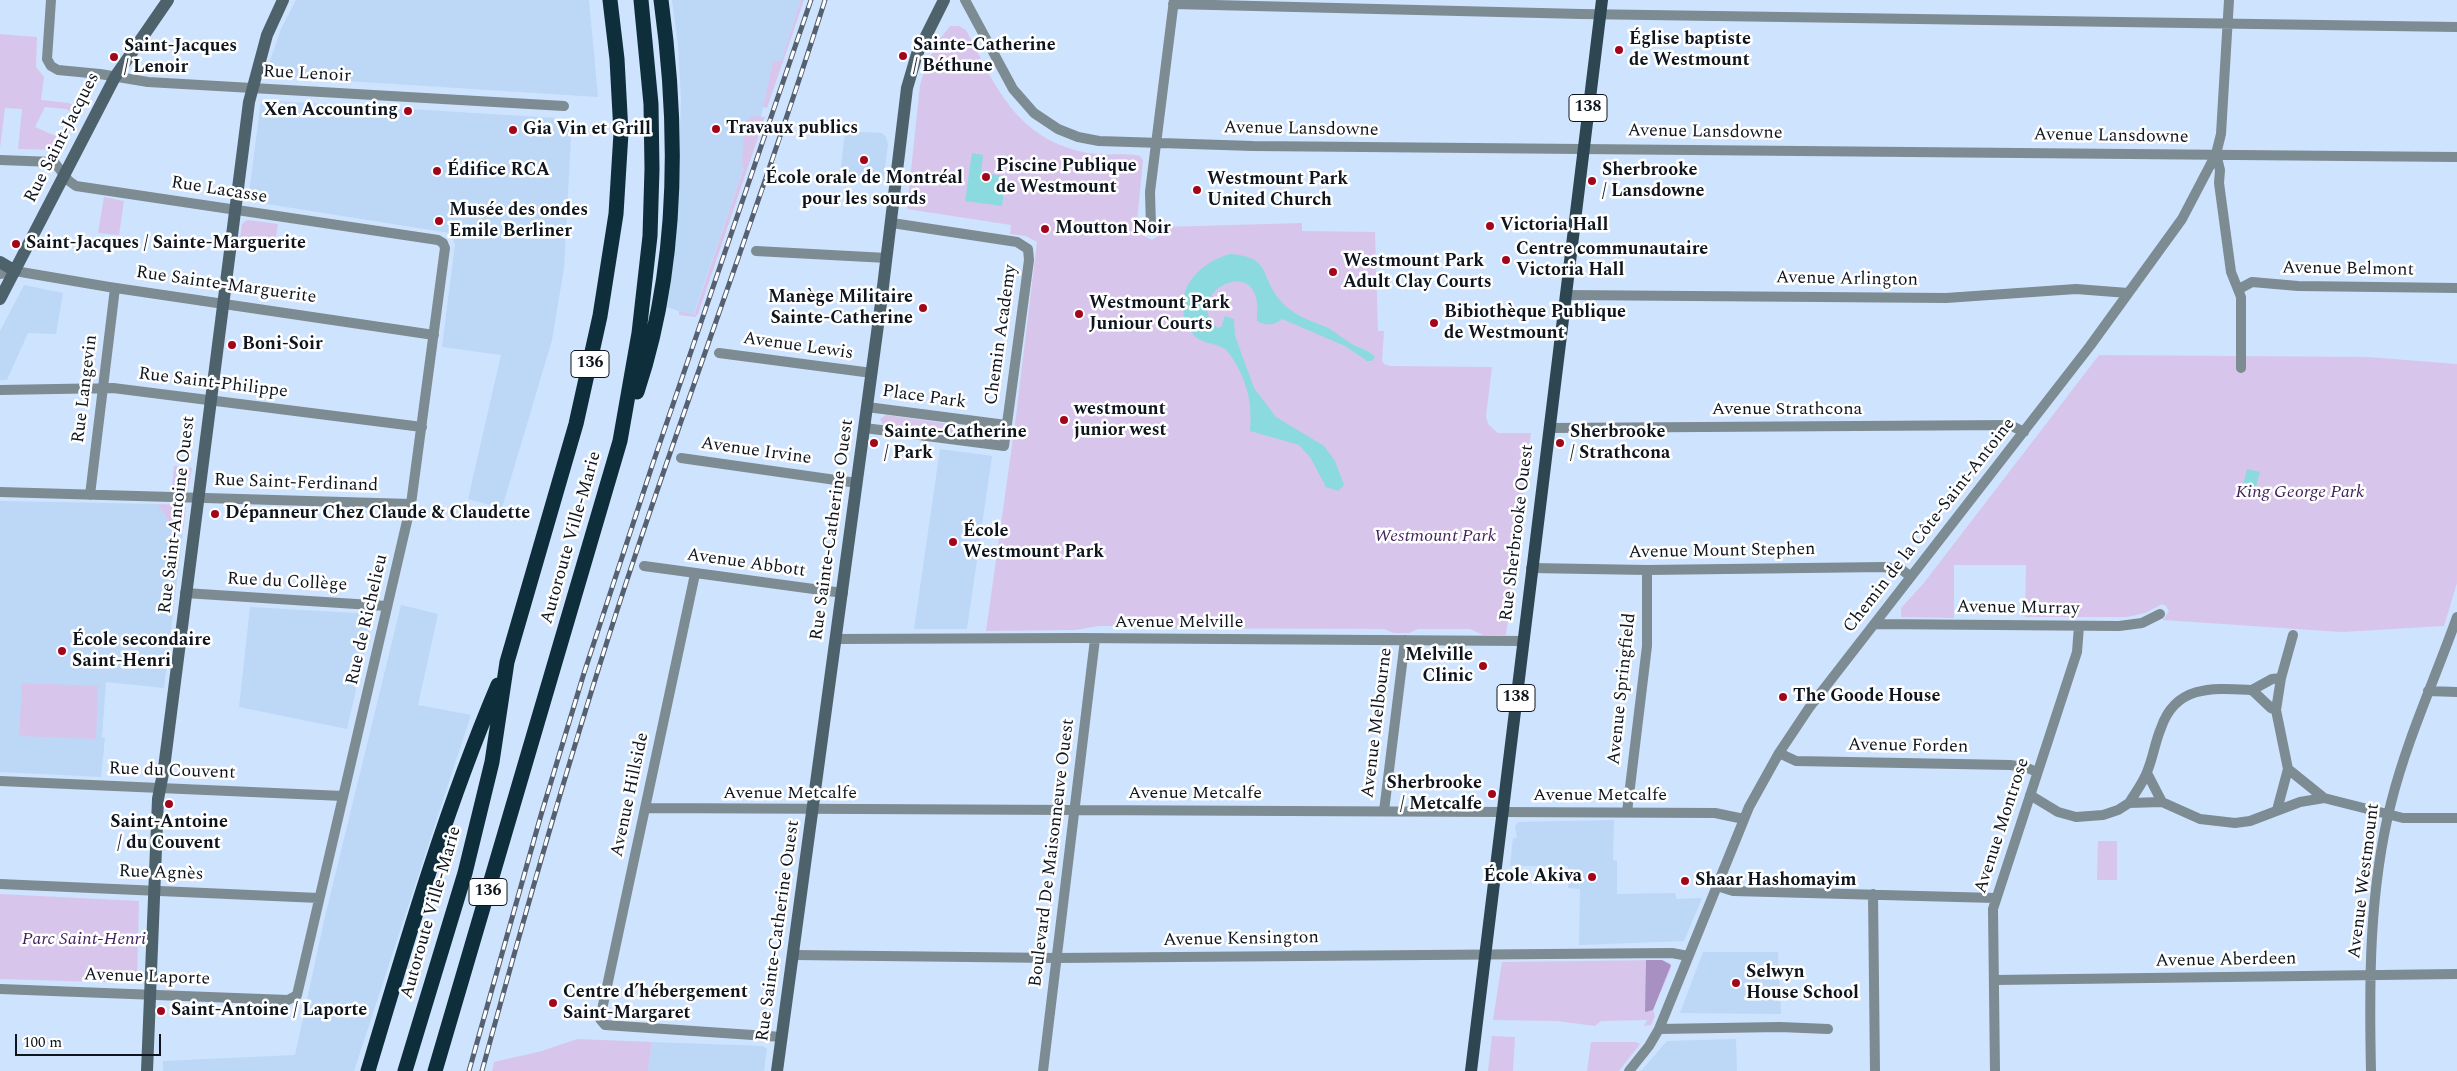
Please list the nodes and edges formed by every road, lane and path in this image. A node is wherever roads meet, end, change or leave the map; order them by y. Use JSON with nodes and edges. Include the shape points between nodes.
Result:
{"nodes":[{"id":1,"x":51,"y":0,"type":"edge"},
{"id":2,"x":168,"y":0,"type":"edge"},
{"id":3,"x":283,"y":0,"type":"edge"},
{"id":4,"x":610,"y":0,"type":"edge"},
{"id":5,"x":642,"y":0,"type":"edge"},
{"id":6,"x":661,"y":0,"type":"edge"},
{"id":7,"x":944,"y":0,"type":"edge"},
{"id":8,"x":965,"y":0,"type":"edge"},
{"id":9,"x":1602,"y":0,"type":"edge"},
{"id":10,"x":2229,"y":0,"type":"edge"},
{"id":11,"x":1174,"y":2,"type":"edge"},
{"id":12,"x":1600,"y":14,"type":"junction"},
{"id":13,"x":2228,"y":22,"type":"junction"},
{"id":14,"x":2457,"y":27,"type":"edge"},
{"id":15,"x":115,"y":77,"type":"junction"},
{"id":16,"x":251,"y":88,"type":"junction"},
{"id":17,"x":564,"y":106,"type":"dead end"},
{"id":18,"x":1156,"y":144,"type":"junction"},
{"id":19,"x":1583,"y":148,"type":"junction"},
{"id":20,"x":2216,"y":154,"type":"junction"},
{"id":21,"x":2457,"y":157,"type":"edge"},
{"id":22,"x":0,"y":160,"type":"edge"},
{"id":23,"x":64,"y":174,"type":"junction"},
{"id":24,"x":234,"y":210,"type":"junction"},
{"id":25,"x":892,"y":223,"type":"junction"},
{"id":26,"x":1151,"y":227,"type":"dead end"},
{"id":27,"x":443,"y":243,"type":"joint"},
{"id":28,"x":756,"y":250,"type":"dead end"},
{"id":29,"x":887,"y":258,"type":"junction"},
{"id":30,"x":0,"y":262,"type":"edge"},
{"id":31,"x":15,"y":271,"type":"junction"},
{"id":32,"x":0,"y":274,"type":"edge"},
{"id":33,"x":115,"y":288,"type":"junction"},
{"id":34,"x":2457,"y":288,"type":"edge"},
{"id":35,"x":2239,"y":289,"type":"junction"},
{"id":36,"x":2128,"y":293,"type":"junction"},
{"id":37,"x":1565,"y":295,"type":"junction"},
{"id":38,"x":0,"y":299,"type":"edge"},
{"id":39,"x":223,"y":304,"type":"junction"},
{"id":40,"x":434,"y":335,"type":"junction"},
{"id":41,"x":719,"y":353,"type":"dead end"},
{"id":42,"x":2242,"y":368,"type":"dead end"},
{"id":43,"x":872,"y":374,"type":"junction"},
{"id":44,"x":102,"y":388,"type":"junction"},
{"id":45,"x":0,"y":390,"type":"edge"},
{"id":46,"x":210,"y":400,"type":"junction"},
{"id":47,"x":867,"y":407,"type":"junction"},
{"id":48,"x":1006,"y":425,"type":"junction"},
{"id":49,"x":422,"y":427,"type":"junction"},
{"id":50,"x":864,"y":428,"type":"junction"},
{"id":51,"x":1549,"y":428,"type":"junction"},
{"id":52,"x":2024,"y":432,"type":"junction"},
{"id":53,"x":620,"y":441,"type":"junction"},
{"id":54,"x":1004,"y":446,"type":"joint"},
{"id":55,"x":681,"y":458,"type":"dead end"},
{"id":56,"x":857,"y":483,"type":"junction"},
{"id":57,"x":0,"y":492,"type":"edge"},
{"id":58,"x":90,"y":495,"type":"junction"},
{"id":59,"x":198,"y":497,"type":"junction"},
{"id":60,"x":411,"y":504,"type":"junction"},
{"id":61,"x":644,"y":566,"type":"dead end"},
{"id":62,"x":1531,"y":568,"type":"junction"},
{"id":63,"x":1647,"y":570,"type":"junction"},
{"id":64,"x":694,"y":574,"type":"junction"},
{"id":65,"x":1910,"y":576,"type":"junction"},
{"id":66,"x":185,"y":593,"type":"junction"},
{"id":67,"x":843,"y":593,"type":"junction"},
{"id":68,"x":387,"y":606,"type":"junction"},
{"id":69,"x":2160,"y":614,"type":"dead end"},
{"id":70,"x":2457,"y":618,"type":"edge"},
{"id":71,"x":1874,"y":624,"type":"junction"},
{"id":72,"x":2079,"y":626,"type":"junction"},
{"id":73,"x":2293,"y":635,"type":"dead end"},
{"id":74,"x":836,"y":639,"type":"junction"},
{"id":75,"x":1095,"y":639,"type":"junction"},
{"id":76,"x":1405,"y":640,"type":"junction"},
{"id":77,"x":1522,"y":641,"type":"junction"},
{"id":78,"x":507,"y":662,"type":"junction"},
{"id":79,"x":2281,"y":678,"type":"junction"},
{"id":80,"x":2252,"y":690,"type":"junction"},
{"id":81,"x":2428,"y":691,"type":"junction"},
{"id":82,"x":2457,"y":692,"type":"edge"},
{"id":83,"x":2276,"y":710,"type":"junction"},
{"id":84,"x":1779,"y":754,"type":"junction"},
{"id":85,"x":2288,"y":769,"type":"junction"},
{"id":86,"x":2038,"y":772,"type":"junction"},
{"id":87,"x":2147,"y":773,"type":"junction"},
{"id":88,"x":0,"y":781,"type":"edge"},
{"id":89,"x":160,"y":788,"type":"junction"},
{"id":90,"x":2030,"y":795,"type":"junction"},
{"id":91,"x":343,"y":796,"type":"junction"},
{"id":92,"x":2324,"y":798,"type":"junction"},
{"id":93,"x":2129,"y":802,"type":"junction"},
{"id":94,"x":2162,"y":802,"type":"junction"},
{"id":95,"x":645,"y":808,"type":"junction"},
{"id":96,"x":813,"y":810,"type":"junction"},
{"id":97,"x":2277,"y":810,"type":"junction"},
{"id":98,"x":1074,"y":811,"type":"junction"},
{"id":99,"x":1384,"y":811,"type":"junction"},
{"id":100,"x":1502,"y":812,"type":"junction"},
{"id":101,"x":1627,"y":812,"type":"junction"},
{"id":102,"x":2388,"y":814,"type":"junction"},
{"id":103,"x":2457,"y":818,"type":"edge"},
{"id":104,"x":1744,"y":819,"type":"junction"},
{"id":105,"x":0,"y":884,"type":"edge"},
{"id":106,"x":1717,"y":886,"type":"junction"},
{"id":107,"x":154,"y":890,"type":"junction"},
{"id":108,"x":1873,"y":894,"type":"junction"},
{"id":109,"x":320,"y":898,"type":"junction"},
{"id":110,"x":1995,"y":898,"type":"junction"},
{"id":111,"x":1485,"y":954,"type":"junction"},
{"id":112,"x":794,"y":955,"type":"junction"},
{"id":113,"x":1688,"y":956,"type":"junction"},
{"id":114,"x":1056,"y":958,"type":"junction"},
{"id":115,"x":2457,"y":974,"type":"edge"},
{"id":116,"x":2369,"y":975,"type":"junction"},
{"id":117,"x":1995,"y":980,"type":"junction"},
{"id":118,"x":0,"y":989,"type":"edge"},
{"id":119,"x":150,"y":995,"type":"junction"},
{"id":120,"x":292,"y":998,"type":"joint"},
{"id":121,"x":1659,"y":1029,"type":"junction"},
{"id":122,"x":1828,"y":1029,"type":"dead end"},
{"id":123,"x":782,"y":1037,"type":"junction"},
{"id":124,"x":147,"y":1071,"type":"edge"},
{"id":125,"x":368,"y":1071,"type":"edge"},
{"id":126,"x":405,"y":1071,"type":"edge"},
{"id":127,"x":435,"y":1071,"type":"edge"},
{"id":128,"x":777,"y":1071,"type":"edge"},
{"id":129,"x":1043,"y":1071,"type":"edge"},
{"id":130,"x":1471,"y":1071,"type":"edge"},
{"id":131,"x":1629,"y":1071,"type":"edge"},
{"id":132,"x":1875,"y":1071,"type":"edge"},
{"id":133,"x":1995,"y":1071,"type":"edge"},
{"id":134,"x":2371,"y":1071,"type":"edge"}],
"edges":[{"from":1,"to":15,"type":"street","name":"Rue Lenoir","via":[[47,56],[51,66],[58,70]]},
{"from":2,"to":15,"type":"main road","name":"Rue Saint-Jacques"},
{"from":3,"to":16,"type":"main road","name":"Rue Saint-Antoine Ouest","via":[[267,35]]},
{"from":4,"to":78,"type":"highway","name":"Autoroute Ville-Marie","number":"136","via":[[621,133],[611,258],[576,424]]},
{"from":5,"to":53,"type":"highway","name":"Autoroute Ville-Marie","number":"136","via":[[651,104],[650,236],[639,333]]},
{"from":6,"to":53,"type":"highway","via":[[672,126],[666,262],[653,338]]},
{"from":7,"to":25,"type":"main road","name":"Rue Sainte-Catherine Ouest","via":[[916,54],[910,74]]},
{"from":8,"to":18,"type":"street","name":"Avenue Lansdowne","via":[[1009,83],[1038,117],[1084,139]]},
{"from":9,"to":12,"type":"main road","name":"Rue Sherbrooke Ouest","number":"138"},
{"from":10,"to":13,"type":"street","name":"Chemin de la Côte-Saint-Antoine"},
{"from":11,"to":12,"type":"street"},
{"from":11,"to":18,"type":"street"},
{"from":12,"to":13,"type":"street"},
{"from":12,"to":19,"type":"main road","name":"Rue Sherbrooke Ouest","number":"138"},
{"from":13,"to":14,"type":"street"},
{"from":13,"to":20,"type":"street","name":"Chemin de la Côte-Saint-Antoine"},
{"from":15,"to":16,"type":"street","name":"Rue Lenoir"},
{"from":15,"to":23,"type":"main road","name":"Rue Saint-Jacques"},
{"from":16,"to":17,"type":"street","name":"Rue Lenoir"},
{"from":16,"to":24,"type":"main road","name":"Rue Saint-Antoine Ouest"},
{"from":18,"to":19,"type":"street","name":"Avenue Lansdowne"},
{"from":18,"to":26,"type":"street","via":[[1150,199]]},
{"from":19,"to":20,"type":"street","name":"Avenue Lansdowne"},
{"from":19,"to":37,"type":"main road","name":"Rue Sherbrooke Ouest","number":"138"},
{"from":20,"to":21,"type":"street","name":"Avenue Lansdowne"},
{"from":20,"to":35,"type":"street","via":[[2231,272]]},
{"from":20,"to":36,"type":"street","name":"Chemin de la Côte-Saint-Antoine","via":[[2192,203]]},
{"from":22,"to":23,"type":"street","name":"Rue Lacasse","via":[[54,162]]},
{"from":23,"to":24,"type":"street","name":"Rue Lacasse","via":[[76,186]]},
{"from":23,"to":31,"type":"main road","name":"Rue Saint-Jacques"},
{"from":24,"to":27,"type":"street","name":"Rue Lacasse"},
{"from":24,"to":39,"type":"main road","name":"Rue Saint-Antoine Ouest"},
{"from":25,"to":29,"type":"main road","name":"Rue Sainte-Catherine Ouest"},
{"from":25,"to":48,"type":"street","name":"Chemin Academy","via":[[1024,244],[1028,252]]},
{"from":27,"to":40,"type":"street","name":"Rue de Richelieu","via":[[445,250]]},
{"from":28,"to":29,"type":"street"},
{"from":29,"to":43,"type":"main road","name":"Rue Sainte-Catherine Ouest"},
{"from":30,"to":31,"type":"main road","name":"Rue Sainte-Marguerite"},
{"from":31,"to":32,"type":"street","name":"Rue Sainte-Marguerite"},
{"from":31,"to":33,"type":"street","name":"Rue Sainte-Marguerite"},
{"from":31,"to":38,"type":"main road","name":"Rue Saint-Jacques"},
{"from":33,"to":39,"type":"street","name":"Rue Sainte-Marguerite"},
{"from":33,"to":44,"type":"street","name":"Rue Langevin"},
{"from":34,"to":35,"type":"street","name":"Avenue Belmont","via":[[2298,286],[2252,282]]},
{"from":35,"to":42,"type":"street"},
{"from":36,"to":37,"type":"street","name":"Avenue Arlington","via":[[2076,289],[1946,298]]},
{"from":36,"to":52,"type":"street","name":"Chemin de la Côte-Saint-Antoine"},
{"from":37,"to":51,"type":"main road","name":"Rue Sherbrooke Ouest","number":"138"},
{"from":39,"to":40,"type":"street","name":"Rue Sainte-Marguerite"},
{"from":39,"to":46,"type":"main road","name":"Rue Saint-Antoine Ouest"},
{"from":40,"to":49,"type":"street","name":"Rue de Richelieu"},
{"from":41,"to":43,"type":"street","name":"Avenue Lewis"},
{"from":43,"to":47,"type":"main road","name":"Rue Sainte-Catherine Ouest"},
{"from":44,"to":45,"type":"street","name":"Rue Saint-Philippe"},
{"from":44,"to":46,"type":"street","name":"Rue Saint-Philippe"},
{"from":44,"to":58,"type":"street","name":"Rue Langevin"},
{"from":46,"to":49,"type":"street","name":"Rue Saint-Philippe"},
{"from":46,"to":59,"type":"main road","name":"Rue Saint-Antoine Ouest"},
{"from":47,"to":48,"type":"street","name":"Place Park"},
{"from":47,"to":50,"type":"main road","name":"Rue Sainte-Catherine Ouest"},
{"from":48,"to":54,"type":"street","name":"Chemin Academy"},
{"from":49,"to":60,"type":"street","name":"Rue de Richelieu"},
{"from":50,"to":54,"type":"street","name":"Place Park"},
{"from":50,"to":56,"type":"main road","name":"Rue Sainte-Catherine Ouest"},
{"from":51,"to":52,"type":"street","name":"Avenue Strathcona","via":[[2010,425]]},
{"from":51,"to":62,"type":"main road","name":"Rue Sherbrooke Ouest","number":"138"},
{"from":52,"to":65,"type":"street","name":"Chemin de la Côte-Saint-Antoine"},
{"from":53,"to":127,"type":"highway","name":"Autoroute Ville-Marie","number":"136"},
{"from":55,"to":56,"type":"street","name":"Avenue Irvine"},
{"from":56,"to":67,"type":"main road","name":"Rue Sainte-Catherine Ouest"},
{"from":57,"to":58,"type":"street","name":"Rue Saint-Ferdinand"},
{"from":58,"to":59,"type":"street","name":"Rue Saint-Ferdinand"},
{"from":59,"to":60,"type":"street","name":"Rue Saint-Ferdinand"},
{"from":59,"to":66,"type":"main road","name":"Rue Saint-Antoine Ouest"},
{"from":60,"to":68,"type":"street","name":"Rue de Richelieu"},
{"from":61,"to":64,"type":"street","name":"Avenue Abbott"},
{"from":62,"to":63,"type":"street","name":"Avenue Mount Stephen"},
{"from":62,"to":77,"type":"main road","name":"Rue Sherbrooke Ouest","number":"138"},
{"from":63,"to":65,"type":"street","name":"Avenue Mount Stephen","via":[[1884,567],[1902,570]]},
{"from":63,"to":101,"type":"street","name":"Avenue Springfield","via":[[1647,646]]},
{"from":64,"to":67,"type":"street","name":"Avenue Abbott"},
{"from":64,"to":95,"type":"street","name":"Avenue Hillside"},
{"from":65,"to":71,"type":"street","name":"Chemin de la Côte-Saint-Antoine"},
{"from":66,"to":68,"type":"street","name":"Rue du Collège"},
{"from":66,"to":89,"type":"main road","name":"Rue Saint-Antoine Ouest"},
{"from":67,"to":74,"type":"main road","name":"Rue Sainte-Catherine Ouest"},
{"from":68,"to":91,"type":"street","name":"Rue de Richelieu"},
{"from":69,"to":72,"type":"street","name":"Avenue Murray","via":[[2132,626]]},
{"from":70,"to":81,"type":"street","name":"Avenue Westmount"},
{"from":71,"to":72,"type":"street","name":"Avenue Murray"},
{"from":71,"to":84,"type":"street","name":"Chemin de la Côte-Saint-Antoine","via":[[1808,708]]},
{"from":72,"to":86,"type":"street","name":"Avenue Montrose","via":[[2077,652]]},
{"from":73,"to":79,"type":"street"},
{"from":74,"to":75,"type":"street","name":"Avenue Melville"},
{"from":74,"to":96,"type":"main road","name":"Rue Sainte-Catherine Ouest"},
{"from":75,"to":76,"type":"street","name":"Avenue Melville"},
{"from":75,"to":98,"type":"street","name":"Boulevard De Maisonneuve Ouest"},
{"from":76,"to":77,"type":"street","name":"Avenue Melville"},
{"from":76,"to":99,"type":"street","name":"Avenue Melbourne"},
{"from":77,"to":100,"type":"main road","name":"Rue Sherbrooke Ouest","number":"138"},
{"from":78,"to":125,"type":"highway","via":[[468,756],[422,890]]},
{"from":78,"to":126,"type":"highway","name":"Autoroute Ville-Marie","number":"136","via":[[492,762],[465,873]]},
{"from":79,"to":80,"type":"street","via":[[2272,679]]},
{"from":79,"to":83,"type":"street"},
{"from":80,"to":83,"type":"street"},
{"from":80,"to":87,"type":"street","via":[[2209,689],[2190,694],[2176,704],[2161,728]]},
{"from":81,"to":82,"type":"street"},
{"from":81,"to":102,"type":"street","name":"Avenue Westmount"},
{"from":83,"to":85,"type":"street"},
{"from":84,"to":86,"type":"street","name":"Avenue Forden","via":[[1805,761],[2010,765]]},
{"from":84,"to":104,"type":"street","name":"Chemin de la Côte-Saint-Antoine"},
{"from":85,"to":92,"type":"street"},
{"from":85,"to":97,"type":"street"},
{"from":86,"to":90,"type":"street","name":"Avenue Montrose"},
{"from":87,"to":93,"type":"street"},
{"from":87,"to":94,"type":"street"},
{"from":88,"to":89,"type":"street","name":"Rue du Couvent"},
{"from":89,"to":91,"type":"street","name":"Rue du Couvent"},
{"from":89,"to":107,"type":"main road","name":"Rue Saint-Antoine Ouest"},
{"from":90,"to":93,"type":"street","via":[[2058,812],[2076,817],[2103,815]]},
{"from":90,"to":110,"type":"street","name":"Avenue Montrose"},
{"from":91,"to":109,"type":"street","name":"Rue de Richelieu"},
{"from":92,"to":97,"type":"street"},
{"from":92,"to":102,"type":"street"},
{"from":93,"to":94,"type":"street"},
{"from":94,"to":97,"type":"street","via":[[2189,816],[2223,823],[2250,821]]},
{"from":95,"to":96,"type":"street","name":"Avenue Metcalfe"},
{"from":95,"to":123,"type":"street","name":"Avenue Hillside","via":[[601,1022],[607,1026]]},
{"from":96,"to":98,"type":"street","name":"Avenue Metcalfe"},
{"from":96,"to":112,"type":"main road","name":"Rue Sainte-Catherine Ouest"},
{"from":98,"to":99,"type":"street","name":"Avenue Metcalfe"},
{"from":98,"to":114,"type":"street","name":"Boulevard De Maisonneuve Ouest"},
{"from":99,"to":100,"type":"street","name":"Avenue Metcalfe"},
{"from":100,"to":101,"type":"street","name":"Avenue Metcalfe"},
{"from":100,"to":111,"type":"main road","name":"Rue Sherbrooke Ouest","number":"138"},
{"from":101,"to":104,"type":"street","name":"Avenue Metcalfe","via":[[1715,813]]},
{"from":102,"to":103,"type":"street","via":[[2403,818]]},
{"from":102,"to":116,"type":"street","name":"Avenue Westmount"},
{"from":104,"to":106,"type":"street","name":"Chemin de la Côte-Saint-Antoine"},
{"from":105,"to":107,"type":"street","name":"Rue Agnès"},
{"from":106,"to":108,"type":"street","via":[[1733,890]]},
{"from":106,"to":113,"type":"street","name":"Chemin de la Côte-Saint-Antoine"},
{"from":107,"to":109,"type":"street","name":"Rue Agnès"},
{"from":107,"to":119,"type":"main road","name":"Rue Saint-Antoine Ouest"},
{"from":108,"to":110,"type":"street"},
{"from":108,"to":132,"type":"street"},
{"from":109,"to":120,"type":"street","name":"Rue de Richelieu","via":[[299,989]]},
{"from":110,"to":117,"type":"street","name":"Avenue Montrose"},
{"from":111,"to":113,"type":"street","name":"Avenue Kensington","via":[[1672,953]]},
{"from":111,"to":114,"type":"street","name":"Avenue Kensington"},
{"from":111,"to":130,"type":"main road","name":"Rue Sherbrooke Ouest","number":"138"},
{"from":112,"to":114,"type":"street","name":"Avenue Kensington"},
{"from":112,"to":123,"type":"main road","name":"Rue Sainte-Catherine Ouest"},
{"from":113,"to":121,"type":"street","name":"Chemin de la Côte-Saint-Antoine"},
{"from":114,"to":129,"type":"street","name":"Boulevard De Maisonneuve Ouest"},
{"from":115,"to":116,"type":"street","name":"Avenue Aberdeen"},
{"from":116,"to":117,"type":"street","name":"Avenue Aberdeen"},
{"from":116,"to":134,"type":"street","name":"Avenue Westmount"},
{"from":117,"to":133,"type":"street","name":"Avenue Montrose"},
{"from":118,"to":119,"type":"street","name":"Avenue Laporte"},
{"from":119,"to":120,"type":"street","name":"Avenue Laporte"},
{"from":119,"to":124,"type":"main road","name":"Rue Saint-Antoine Ouest"},
{"from":121,"to":122,"type":"street"},
{"from":121,"to":131,"type":"street","name":"Chemin de la Côte-Saint-Antoine"},
{"from":123,"to":128,"type":"main road","name":"Rue Sainte-Catherine Ouest"}]}
